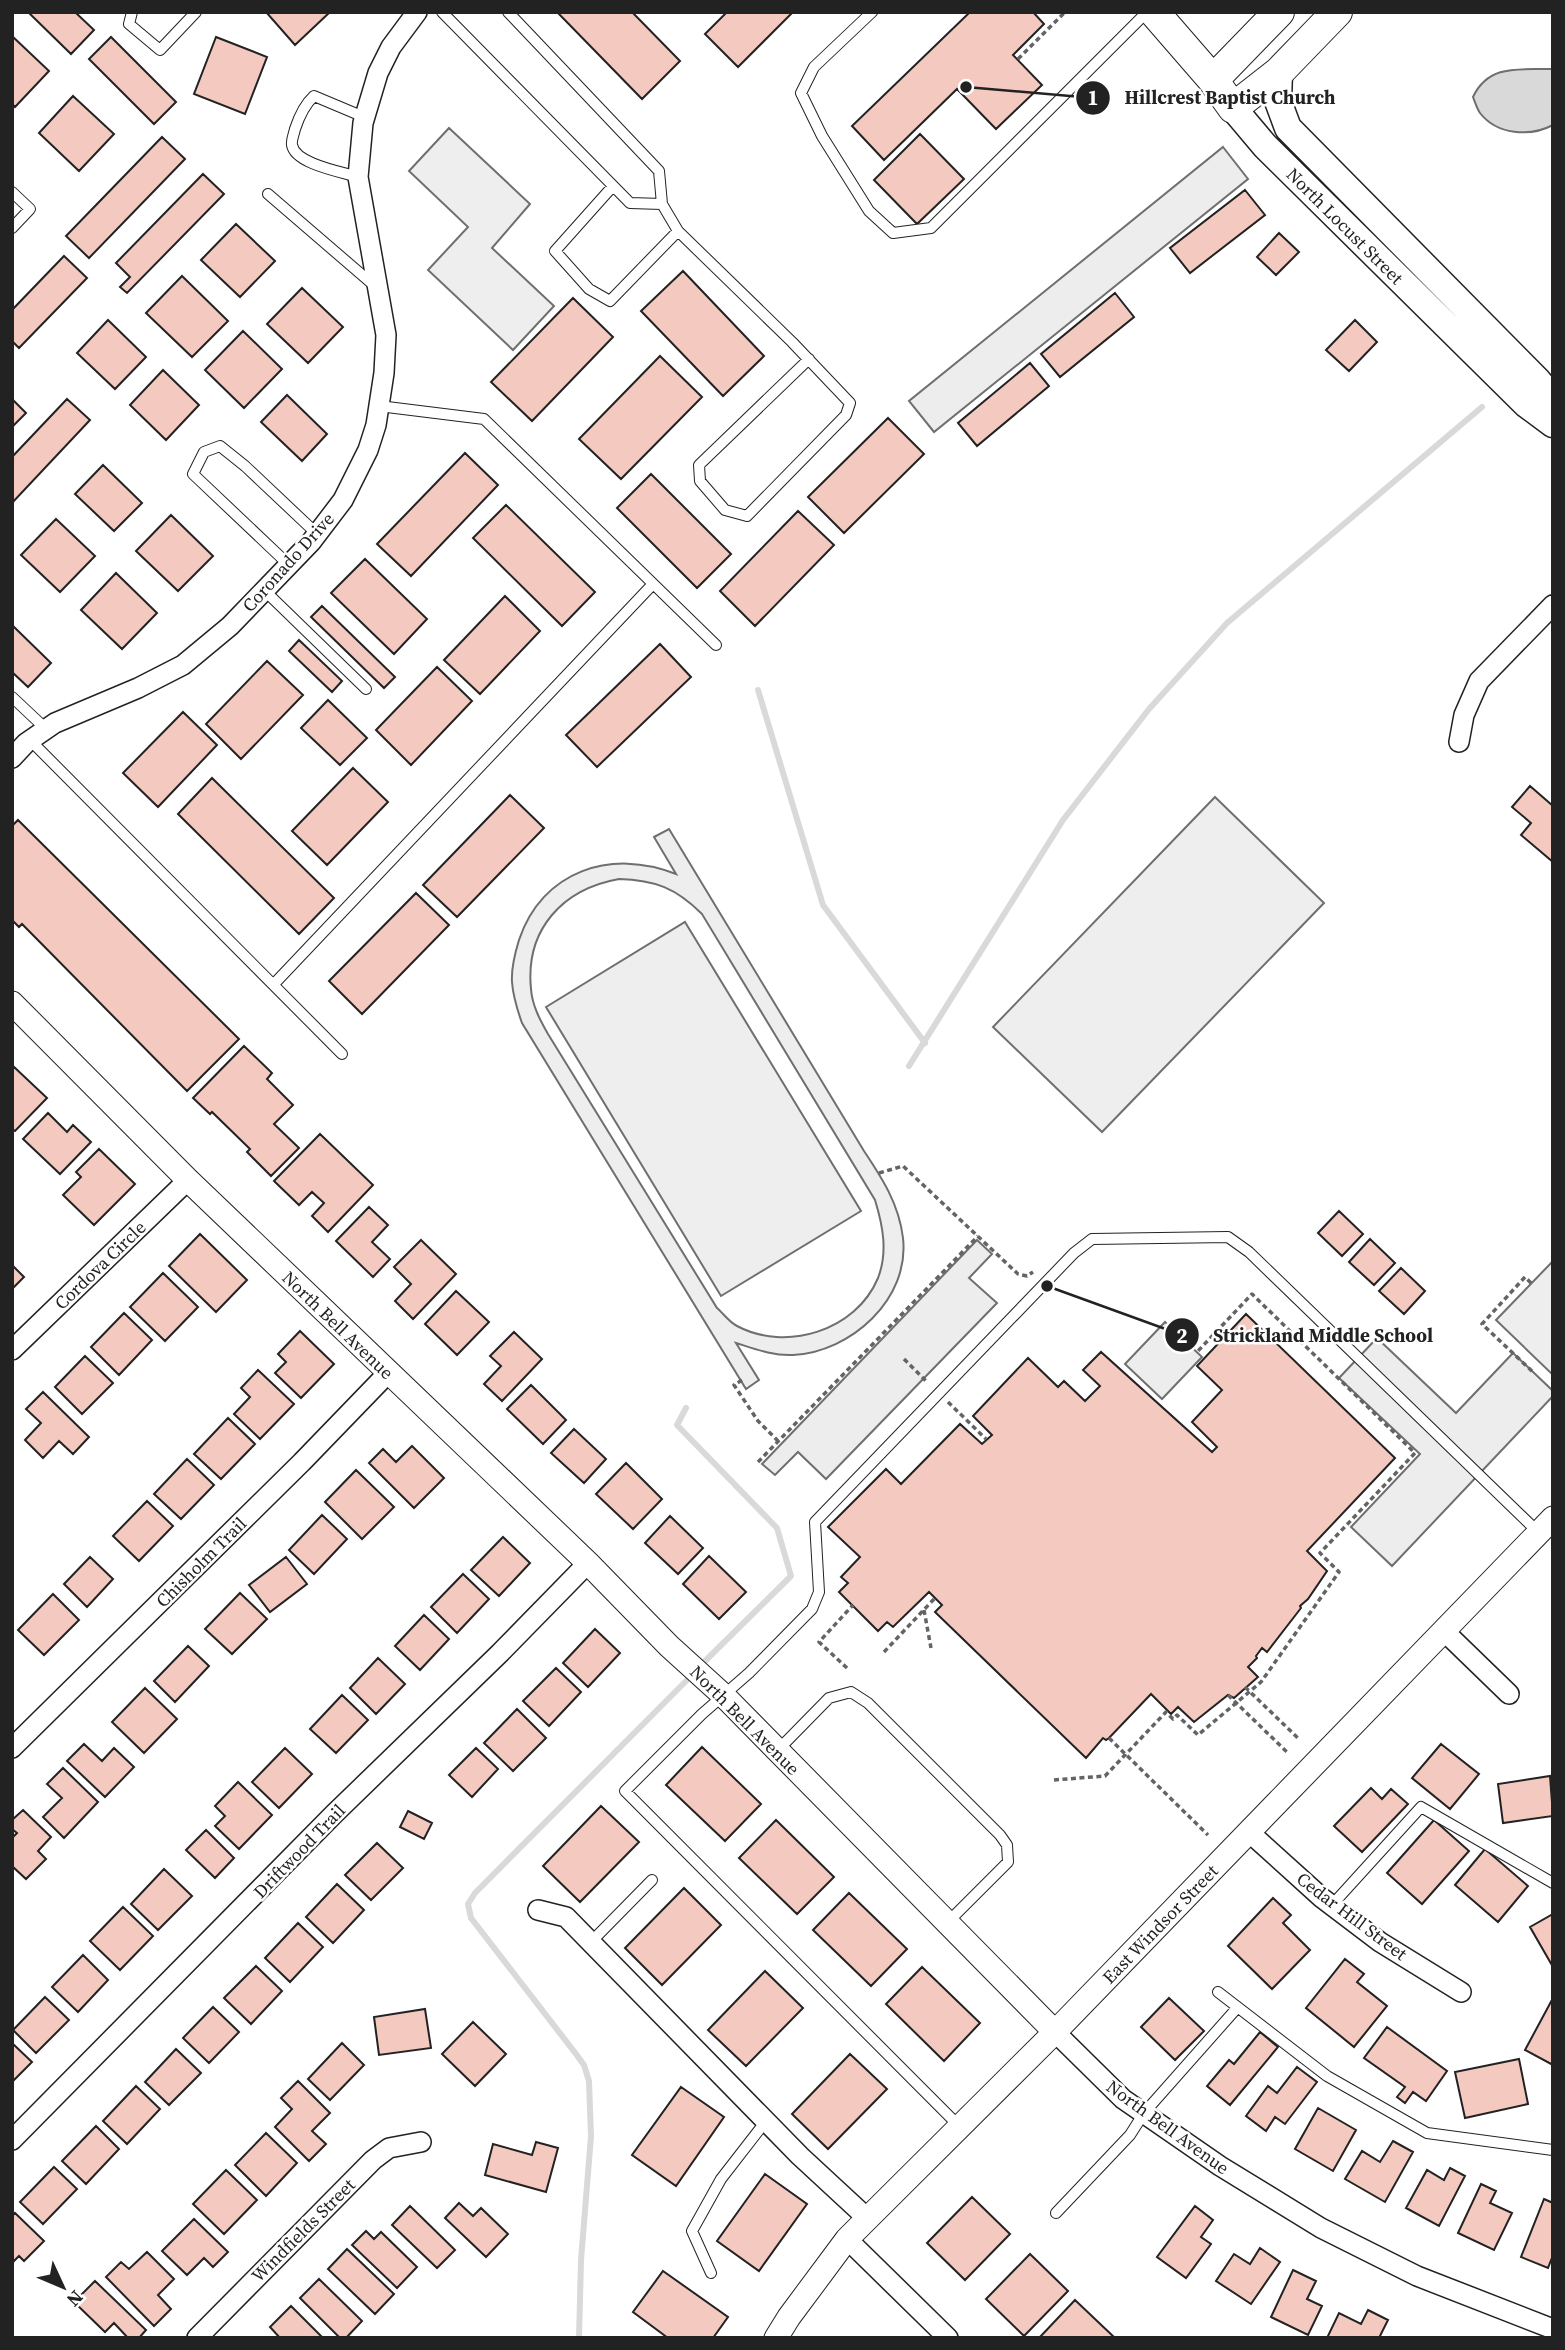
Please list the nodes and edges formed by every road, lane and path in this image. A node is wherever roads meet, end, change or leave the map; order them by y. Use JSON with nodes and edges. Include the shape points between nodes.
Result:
{"nodes":[{"id":1,"x":132,"y":12,"type":"edge"},
{"id":2,"x":196,"y":12,"type":"edge"},
{"id":3,"x":417,"y":12,"type":"edge"},
{"id":4,"x":442,"y":12,"type":"edge"},
{"id":5,"x":508,"y":12,"type":"edge"},
{"id":6,"x":872,"y":12,"type":"edge"},
{"id":7,"x":1065,"y":12,"type":"edge"},
{"id":8,"x":1147,"y":12,"type":"edge"},
{"id":9,"x":1154,"y":12,"type":"edge"},
{"id":10,"x":1279,"y":12,"type":"edge"},
{"id":11,"x":1337,"y":12,"type":"edge"},
{"id":12,"x":1018,"y":59,"type":"dead end"},
{"id":13,"x":1279,"y":72,"type":"junction"},
{"id":14,"x":1213,"y":80,"type":"junction"},
{"id":15,"x":1233,"y":108,"type":"junction"},
{"id":16,"x":364,"y":117,"type":"junction"},
{"id":17,"x":358,"y":177,"type":"junction"},
{"id":18,"x":613,"y":186,"type":"junction"},
{"id":19,"x":12,"y":192,"type":"edge"},
{"id":20,"x":268,"y":194,"type":"dead end"},
{"id":21,"x":662,"y":204,"type":"junction"},
{"id":22,"x":12,"y":228,"type":"edge"},
{"id":23,"x":678,"y":231,"type":"junction"},
{"id":24,"x":376,"y":287,"type":"junction"},
{"id":25,"x":809,"y":359,"type":"junction"},
{"id":26,"x":1553,"y":399,"type":"edge"},
{"id":27,"x":379,"y":405,"type":"junction"},
{"id":28,"x":1553,"y":424,"type":"edge"},
{"id":29,"x":317,"y":534,"type":"junction"},
{"id":30,"x":289,"y":565,"type":"junction"},
{"id":31,"x":653,"y":584,"type":"junction"},
{"id":32,"x":264,"y":590,"type":"junction"},
{"id":33,"x":1553,"y":604,"type":"edge"},
{"id":34,"x":716,"y":645,"type":"dead end"},
{"id":35,"x":366,"y":689,"type":"dead end"},
{"id":36,"x":13,"y":699,"type":"edge"},
{"id":37,"x":1459,"y":742,"type":"dead end"},
{"id":38,"x":24,"y":744,"type":"edge"},
{"id":39,"x":274,"y":984,"type":"junction"},
{"id":40,"x":12,"y":1003,"type":"edge"},
{"id":41,"x":342,"y":1054,"type":"dead end"},
{"id":42,"x":879,"y":1174,"type":"dead end"},
{"id":43,"x":188,"y":1180,"type":"junction"},
{"id":44,"x":978,"y":1236,"type":"junction"},
{"id":45,"x":1035,"y":1271,"type":"dead end"},
{"id":46,"x":1531,"y":1283,"type":"dead end"},
{"id":47,"x":1214,"y":1335,"type":"junction"},
{"id":48,"x":1220,"y":1341,"type":"dead end"},
{"id":49,"x":12,"y":1350,"type":"edge"},
{"id":50,"x":1197,"y":1352,"type":"dead end"},
{"id":51,"x":904,"y":1359,"type":"dead end"},
{"id":52,"x":388,"y":1373,"type":"junction"},
{"id":53,"x":1534,"y":1373,"type":"dead end"},
{"id":54,"x":923,"y":1378,"type":"dead end"},
{"id":55,"x":742,"y":1380,"type":"dead end"},
{"id":56,"x":947,"y":1401,"type":"dead end"},
{"id":57,"x":986,"y":1439,"type":"dead end"},
{"id":58,"x":778,"y":1441,"type":"junction"},
{"id":59,"x":758,"y":1462,"type":"dead end"},
{"id":60,"x":1546,"y":1525,"type":"edge"},
{"id":61,"x":588,"y":1563,"type":"junction"},
{"id":62,"x":935,"y":1598,"type":"dead end"},
{"id":63,"x":853,"y":1605,"type":"dead end"},
{"id":64,"x":924,"y":1610,"type":"junction"},
{"id":65,"x":1444,"y":1631,"type":"junction"},
{"id":66,"x":931,"y":1648,"type":"dead end"},
{"id":67,"x":884,"y":1652,"type":"dead end"},
{"id":68,"x":847,"y":1668,"type":"dead end"},
{"id":69,"x":1245,"y":1688,"type":"dead end"},
{"id":70,"x":1251,"y":1692,"type":"junction"},
{"id":71,"x":721,"y":1694,"type":"junction"},
{"id":72,"x":1509,"y":1694,"type":"dead end"},
{"id":73,"x":1228,"y":1695,"type":"dead end"},
{"id":74,"x":1237,"y":1704,"type":"junction"},
{"id":75,"x":1109,"y":1738,"type":"dead end"},
{"id":76,"x":1300,"y":1740,"type":"dead end"},
{"id":77,"x":12,"y":1748,"type":"edge"},
{"id":78,"x":777,"y":1750,"type":"junction"},
{"id":79,"x":1288,"y":1753,"type":"dead end"},
{"id":80,"x":1125,"y":1754,"type":"junction"},
{"id":81,"x":1054,"y":1780,"type":"dead end"},
{"id":82,"x":1249,"y":1832,"type":"junction"},
{"id":83,"x":1208,"y":1835,"type":"dead end"},
{"id":84,"x":652,"y":1880,"type":"dead end"},
{"id":85,"x":1553,"y":1883,"type":"edge"},
{"id":86,"x":1332,"y":1905,"type":"junction"},
{"id":87,"x":538,"y":1910,"type":"dead end"},
{"id":88,"x":948,"y":1922,"type":"junction"},
{"id":89,"x":591,"y":1942,"type":"junction"},
{"id":90,"x":1218,"y":1992,"type":"dead end"},
{"id":91,"x":1461,"y":1992,"type":"dead end"},
{"id":92,"x":1237,"y":2008,"type":"junction"},
{"id":93,"x":1055,"y":2032,"type":"junction"},
{"id":94,"x":1144,"y":2113,"type":"junction"},
{"id":95,"x":766,"y":2121,"type":"junction"},
{"id":96,"x":961,"y":2127,"type":"junction"},
{"id":97,"x":12,"y":2140,"type":"edge"},
{"id":98,"x":421,"y":2142,"type":"dead end"},
{"id":99,"x":1553,"y":2150,"type":"edge"},
{"id":100,"x":1056,"y":2213,"type":"dead end"},
{"id":101,"x":867,"y":2218,"type":"junction"},
{"id":102,"x":847,"y":2239,"type":"junction"},
{"id":103,"x":712,"y":2273,"type":"dead end"},
{"id":104,"x":1553,"y":2329,"type":"edge"},
{"id":105,"x":197,"y":2338,"type":"edge"},
{"id":106,"x":776,"y":2338,"type":"edge"},
{"id":107,"x":948,"y":2338,"type":"edge"}],
"edges":[{"from":1,"to":2,"type":"lane","via":[[129,24],[160,50]]},
{"from":3,"to":16,"type":"street","name":"Coronado Drive","via":[[391,47]]},
{"from":4,"to":18,"type":"lane"},
{"from":5,"to":21,"type":"lane","via":[[659,172]]},
{"from":6,"to":8,"type":"lane","via":[[814,67],[801,93],[869,211],[893,233],[931,228]]},
{"from":7,"to":12,"type":"path"},
{"from":9,"to":14,"type":"main road","name":"North Locust Street"},
{"from":10,"to":14,"type":"main road"},
{"from":11,"to":13,"type":"main road"},
{"from":13,"to":15,"type":"main road"},
{"from":13,"to":26,"type":"main road","via":[[1278,101],[1288,128]]},
{"from":14,"to":15,"type":"main road","name":"North Locust Street"},
{"from":15,"to":28,"type":"main road","name":"North Locust Street","via":[[1265,146],[1526,404]]},
{"from":16,"to":17,"type":"street","name":"Coronado Drive"},
{"from":16,"to":17,"type":"lane","via":[[314,96],[291,143],[302,159]]},
{"from":17,"to":24,"type":"street","name":"Coronado Drive"},
{"from":18,"to":21,"type":"lane","via":[[630,203]]},
{"from":18,"to":23,"type":"lane","via":[[555,251],[589,289],[610,301]]},
{"from":19,"to":22,"type":"lane","via":[[30,209]]},
{"from":20,"to":24,"type":"lane"},
{"from":21,"to":23,"type":"lane"},
{"from":23,"to":25,"type":"lane"},
{"from":24,"to":27,"type":"street","name":"Coronado Drive","via":[[386,335]]},
{"from":25,"to":25,"type":"lane","via":[[850,403],[846,415],[747,516],[725,510],[700,481],[699,466]]},
{"from":27,"to":29,"type":"street","name":"Coronado Drive","via":[[368,450],[343,500]]},
{"from":27,"to":31,"type":"lane","via":[[484,419]]},
{"from":29,"to":30,"type":"street","name":"Coronado Drive"},
{"from":29,"to":30,"type":"lane","via":[[220,446],[204,452],[193,474]]},
{"from":30,"to":32,"type":"street","name":"Coronado Drive"},
{"from":31,"to":34,"type":"lane"},
{"from":31,"to":39,"type":"lane"},
{"from":32,"to":35,"type":"lane"},
{"from":32,"to":38,"type":"street","name":"Coronado Drive","via":[[183,665],[64,718]]},
{"from":33,"to":37,"type":"street","via":[[1479,681],[1464,715]]},
{"from":36,"to":38,"type":"lane"},
{"from":38,"to":39,"type":"lane"},
{"from":39,"to":41,"type":"lane"},
{"from":40,"to":43,"type":"street","name":"North Bell Avenue"},
{"from":42,"to":44,"type":"path","via":[[903,1166]]},
{"from":43,"to":49,"type":"street","name":"Cordova Circle"},
{"from":43,"to":52,"type":"street","name":"North Bell Avenue"},
{"from":44,"to":45,"type":"path","via":[[1018,1274],[1027,1276]]},
{"from":44,"to":58,"type":"path"},
{"from":46,"to":53,"type":"path","via":[[1525,1277],[1482,1324]]},
{"from":47,"to":48,"type":"path"},
{"from":47,"to":50,"type":"path"},
{"from":47,"to":70,"type":"path","via":[[1252,1294],[1415,1453],[1320,1553],[1339,1572]]},
{"from":51,"to":54,"type":"path"},
{"from":52,"to":61,"type":"street","name":"North Bell Avenue"},
{"from":52,"to":77,"type":"street","name":"Chisholm Trail"},
{"from":55,"to":58,"type":"path","via":[[734,1385]]},
{"from":56,"to":57,"type":"path"},
{"from":58,"to":59,"type":"path"},
{"from":60,"to":65,"type":"street","name":"East Windsor Street"},
{"from":60,"to":71,"type":"lane","via":[[1228,1237],[1092,1239],[815,1522],[820,1592],[812,1609],[749,1673]]},
{"from":61,"to":71,"type":"street","name":"North Bell Avenue"},
{"from":61,"to":97,"type":"street","name":"Driftwood Trail"},
{"from":62,"to":64,"type":"path"},
{"from":63,"to":68,"type":"path","via":[[819,1642]]},
{"from":64,"to":66,"type":"path"},
{"from":64,"to":67,"type":"path"},
{"from":65,"to":72,"type":"street"},
{"from":65,"to":82,"type":"street","name":"East Windsor Street"},
{"from":69,"to":70,"type":"path"},
{"from":70,"to":74,"type":"path"},
{"from":70,"to":76,"type":"path"},
{"from":71,"to":78,"type":"street","name":"North Bell Avenue"},
{"from":71,"to":96,"type":"lane","via":[[625,1791]]},
{"from":73,"to":74,"type":"path"},
{"from":74,"to":79,"type":"path"},
{"from":74,"to":80,"type":"path","via":[[1198,1735],[1177,1715],[1173,1719],[1166,1712]]},
{"from":75,"to":80,"type":"path"},
{"from":78,"to":88,"type":"street","name":"North Bell Avenue"},
{"from":78,"to":88,"type":"lane","via":[[829,1698],[851,1692],[868,1703],[974,1808],[1007,1845],[1008,1862]]},
{"from":80,"to":81,"type":"path","via":[[1105,1776]]},
{"from":80,"to":83,"type":"path"},
{"from":82,"to":86,"type":"street","name":"Cedar Hill Street"},
{"from":82,"to":93,"type":"street","name":"East Windsor Street"},
{"from":84,"to":89,"type":"lane"},
{"from":85,"to":86,"type":"lane","via":[[1421,1807]]},
{"from":86,"to":91,"type":"street","name":"Cedar Hill Street","via":[[1380,1942]]},
{"from":87,"to":89,"type":"street","via":[[566,1917]]},
{"from":88,"to":93,"type":"street","name":"North Bell Avenue"},
{"from":89,"to":95,"type":"street"},
{"from":90,"to":92,"type":"lane"},
{"from":92,"to":94,"type":"lane"},
{"from":92,"to":99,"type":"lane","via":[[1328,2076],[1427,2133]]},
{"from":93,"to":94,"type":"street","name":"North Bell Avenue","via":[[1123,2099]]},
{"from":93,"to":96,"type":"street","name":"East Windsor Street"},
{"from":94,"to":100,"type":"lane","via":[[1130,2135]]},
{"from":94,"to":104,"type":"street","name":"North Bell Avenue","via":[[1220,2166],[1368,2253]]},
{"from":95,"to":101,"type":"street"},
{"from":95,"to":103,"type":"lane","via":[[720,2179],[692,2231]]},
{"from":96,"to":101,"type":"street","name":"East Windsor Street"},
{"from":98,"to":105,"type":"street","name":"Windfields Street","via":[[389,2148],[373,2160]]},
{"from":101,"to":102,"type":"street","name":"East Windsor Street"},
{"from":102,"to":106,"type":"street","name":"East Windsor Street"},
{"from":102,"to":107,"type":"street"}]}
